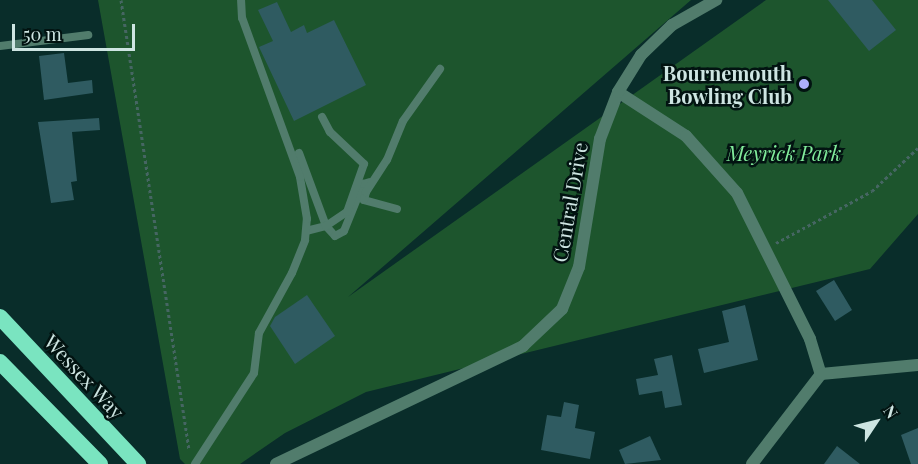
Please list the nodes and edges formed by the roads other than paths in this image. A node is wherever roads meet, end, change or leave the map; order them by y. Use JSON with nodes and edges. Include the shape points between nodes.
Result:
{"nodes":[{"id":1,"x":242,"y":0,"type":"edge"},
{"id":2,"x":716,"y":0,"type":"edge"},
{"id":3,"x":88,"y":35,"type":"dead end"},
{"id":4,"x":0,"y":46,"type":"edge"},
{"id":5,"x":440,"y":69,"type":"dead end"},
{"id":6,"x":618,"y":92,"type":"junction"},
{"id":7,"x":322,"y":117,"type":"dead end"},
{"id":8,"x":299,"y":153,"type":"dead end"},
{"id":9,"x":370,"y":182,"type":"junction"},
{"id":10,"x":398,"y":210,"type":"dead end"},
{"id":11,"x":326,"y":226,"type":"junction"},
{"id":12,"x":306,"y":231,"type":"junction"},
{"id":13,"x":0,"y":317,"type":"edge"},
{"id":14,"x":0,"y":362,"type":"edge"},
{"id":15,"x":918,"y":364,"type":"edge"},
{"id":16,"x":821,"y":374,"type":"junction"},
{"id":17,"x":100,"y":464,"type":"edge"},
{"id":18,"x":138,"y":464,"type":"edge"},
{"id":19,"x":195,"y":464,"type":"edge"},
{"id":20,"x":276,"y":464,"type":"edge"},
{"id":21,"x":752,"y":464,"type":"edge"}],
"edges":[{"from":1,"to":12,"type":"lane","via":[[242,18],[300,177]]},
{"from":2,"to":6,"type":"street","name":"Central Drive","via":[[672,25],[641,55]]},
{"from":3,"to":4,"type":"lane"},
{"from":5,"to":9,"type":"lane","via":[[403,121],[387,160]]},
{"from":6,"to":16,"type":"street","via":[[686,136],[737,193],[810,339]]},
{"from":6,"to":20,"type":"street","name":"Central Drive","via":[[600,140],[579,267],[562,309],[523,346]]},
{"from":7,"to":11,"type":"lane","via":[[330,132],[364,164],[347,212]]},
{"from":8,"to":11,"type":"lane"},
{"from":9,"to":10,"type":"lane","via":[[364,200]]},
{"from":9,"to":11,"type":"lane","via":[[363,184],[344,231],[335,236]]},
{"from":11,"to":12,"type":"lane"},
{"from":12,"to":19,"type":"lane","via":[[292,273],[259,333],[254,373]]},
{"from":13,"to":18,"type":"highway","name":"Wessex Way"},
{"from":14,"to":17,"type":"highway"},
{"from":15,"to":16,"type":"street"},
{"from":16,"to":21,"type":"street"}]}
